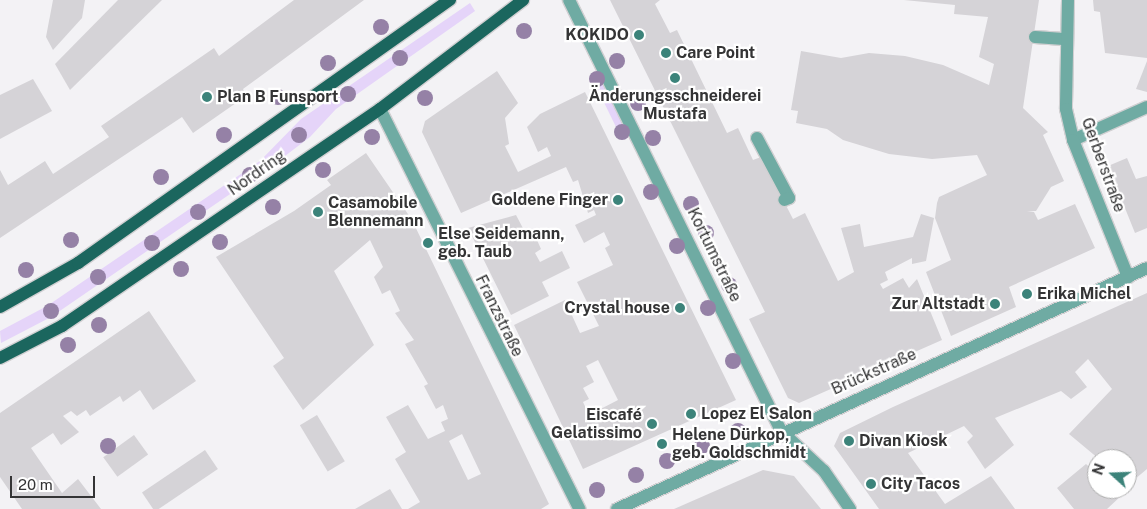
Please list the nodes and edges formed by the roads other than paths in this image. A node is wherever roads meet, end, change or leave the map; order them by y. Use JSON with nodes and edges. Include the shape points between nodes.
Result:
{"nodes":[{"id":1,"x":450,"y":0,"type":"edge"},
{"id":2,"x":523,"y":0,"type":"edge"},
{"id":3,"x":569,"y":0,"type":"edge"},
{"id":4,"x":1068,"y":0,"type":"edge"},
{"id":5,"x":1035,"y":37,"type":"dead end"},
{"id":6,"x":1067,"y":39,"type":"junction"},
{"id":7,"x":1147,"y":107,"type":"edge"},
{"id":8,"x":380,"y":109,"type":"junction"},
{"id":9,"x":757,"y":138,"type":"dead end"},
{"id":10,"x":1073,"y":140,"type":"junction"},
{"id":11,"x":784,"y":200,"type":"dead end"},
{"id":12,"x":1147,"y":268,"type":"edge"},
{"id":13,"x":1128,"y":277,"type":"junction"},
{"id":14,"x":0,"y":307,"type":"edge"},
{"id":15,"x":0,"y":358,"type":"edge"},
{"id":16,"x":782,"y":432,"type":"junction"},
{"id":17,"x":579,"y":509,"type":"edge"},
{"id":18,"x":617,"y":509,"type":"edge"},
{"id":19,"x":850,"y":509,"type":"edge"}],
"edges":[{"from":1,"to":14,"type":"main road","name":"Nordring","via":[[78,262]]},
{"from":2,"to":8,"type":"main road","name":"Nordring"},
{"from":3,"to":16,"type":"street","name":"Kortumstraße"},
{"from":4,"to":6,"type":"street","name":"Gerberstraße"},
{"from":5,"to":6,"type":"street"},
{"from":6,"to":10,"type":"street","name":"Gerberstraße","via":[[1066,109]]},
{"from":7,"to":10,"type":"street"},
{"from":8,"to":15,"type":"main road","name":"Nordring","via":[[62,326]]},
{"from":8,"to":17,"type":"street","name":"Franzstraße"},
{"from":9,"to":11,"type":"street","via":[[789,198]]},
{"from":10,"to":13,"type":"street","name":"Gerberstraße"},
{"from":12,"to":13,"type":"street","name":"Brückstraße"},
{"from":13,"to":16,"type":"street","name":"Brückstraße"},
{"from":16,"to":18,"type":"street","name":"Brückstraße"},
{"from":16,"to":19,"type":"street","name":"Kortumstraße","via":[[824,471]]}]}
